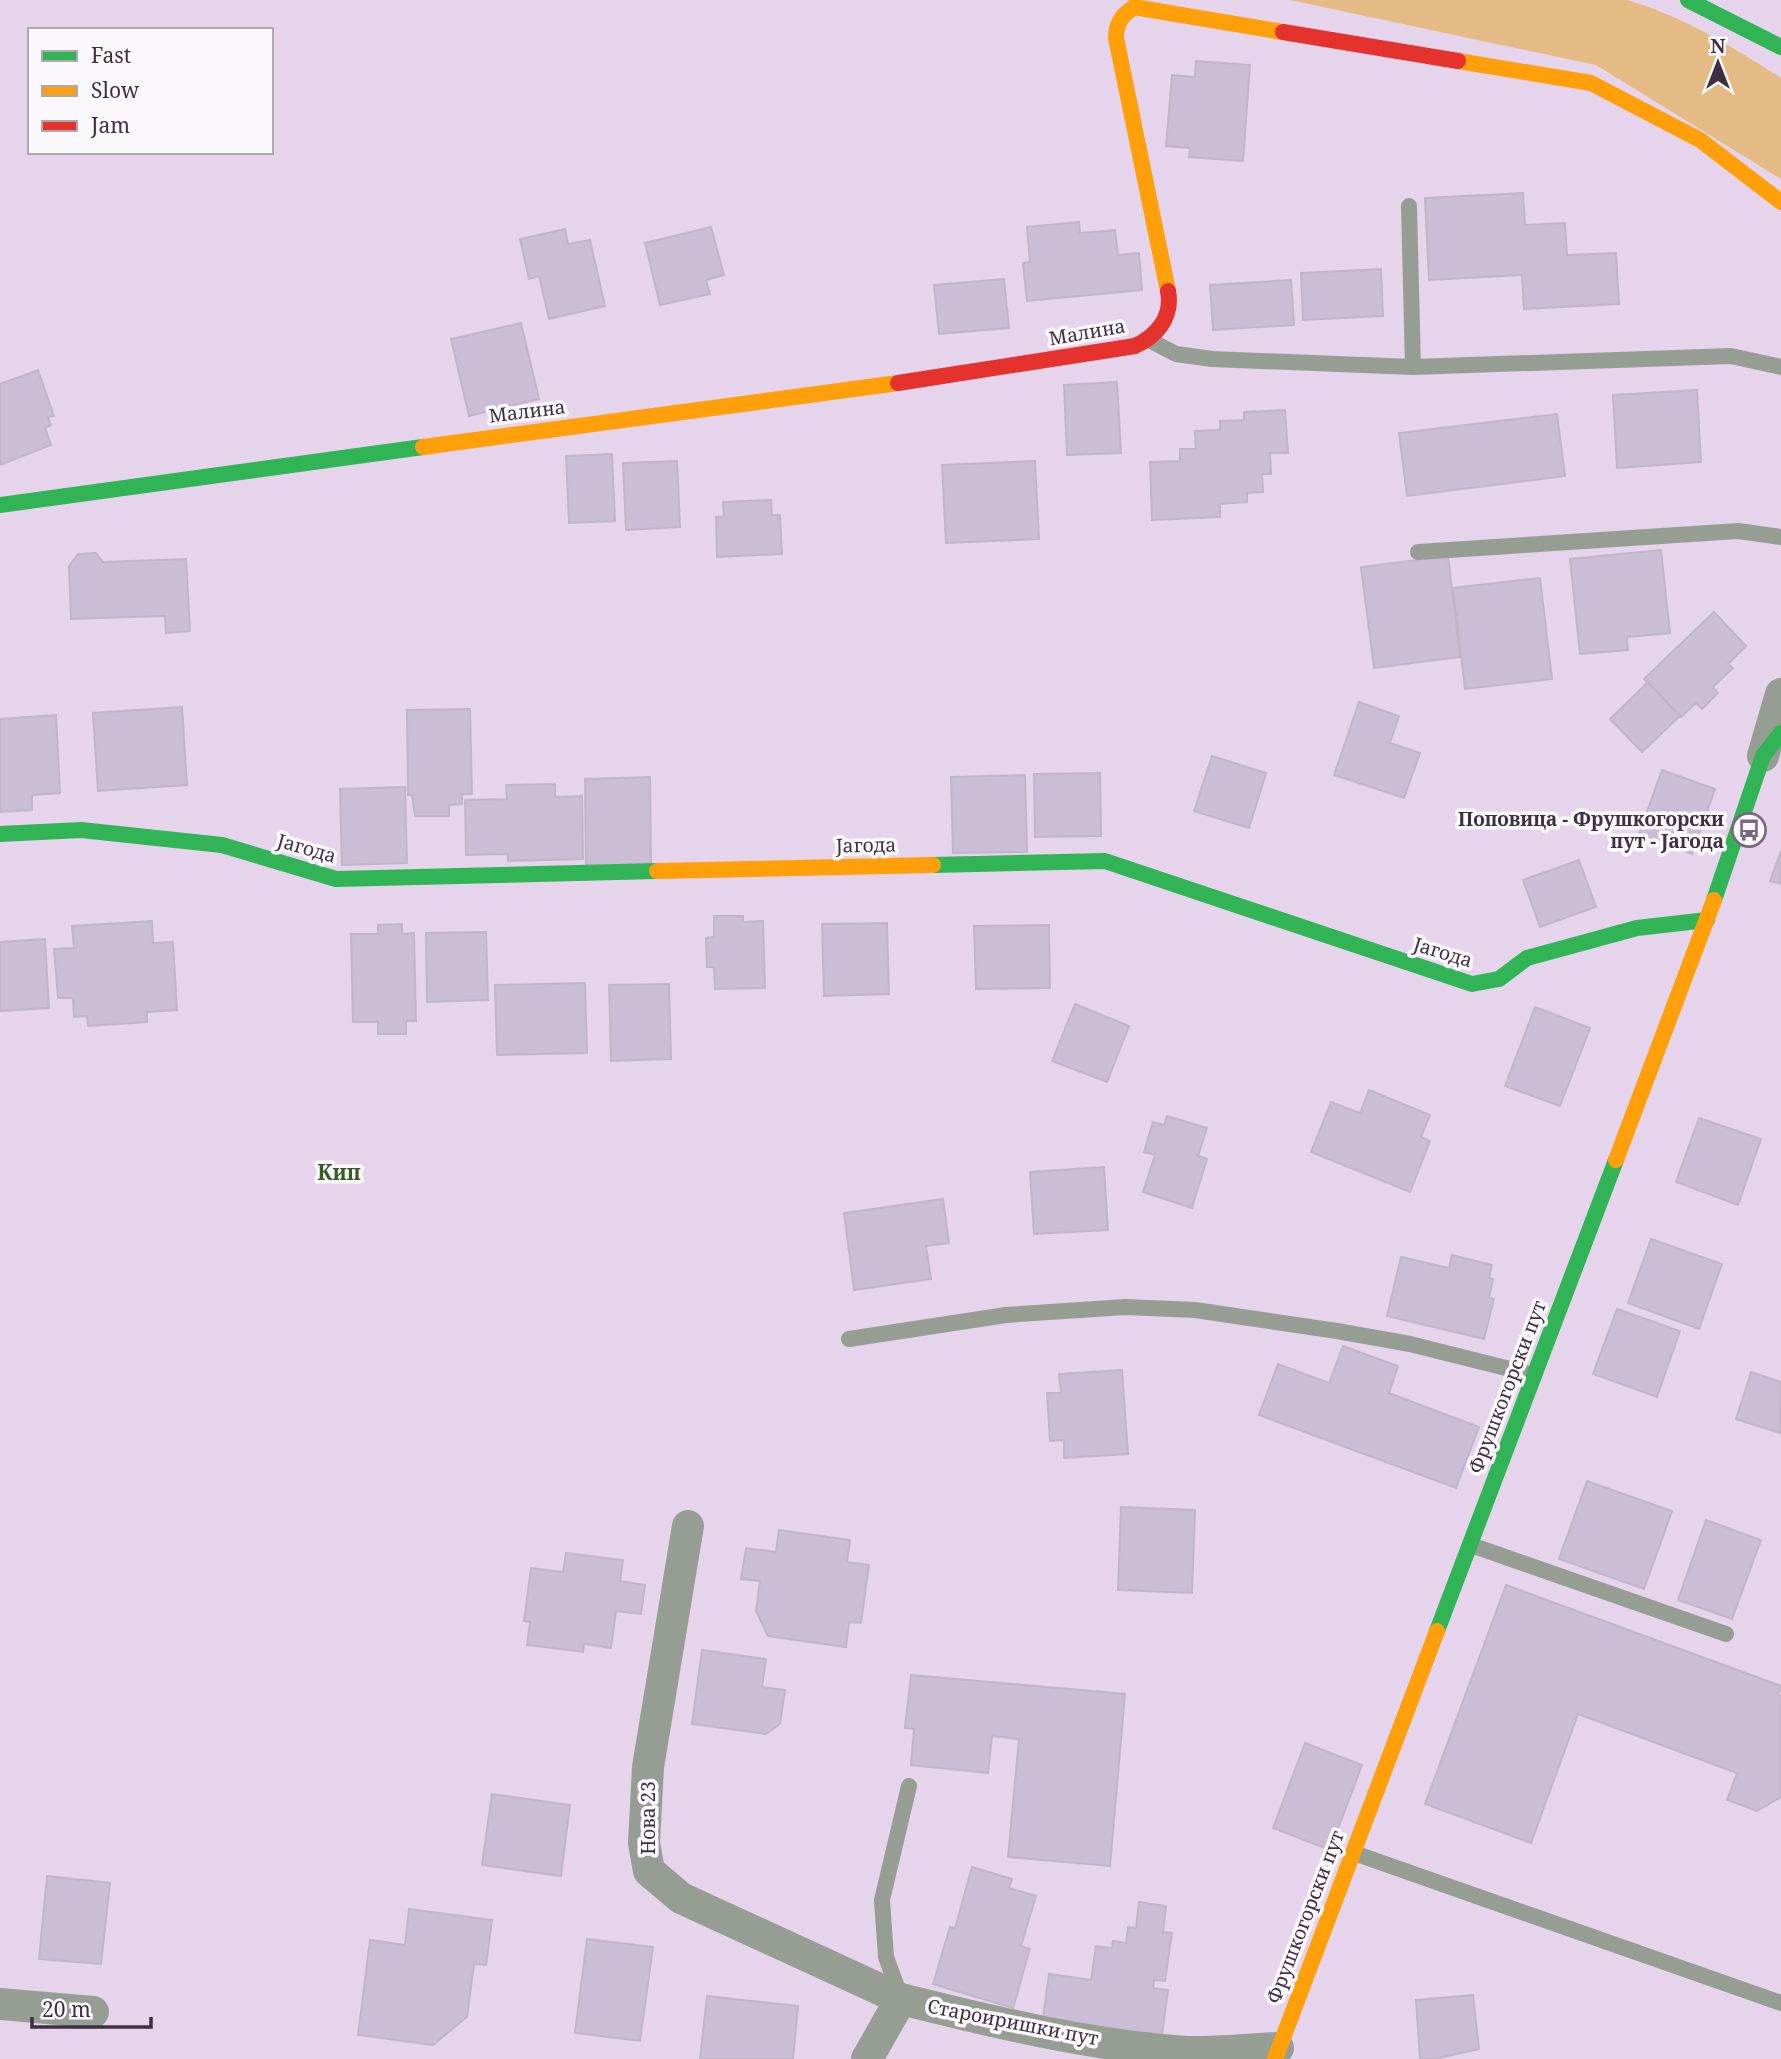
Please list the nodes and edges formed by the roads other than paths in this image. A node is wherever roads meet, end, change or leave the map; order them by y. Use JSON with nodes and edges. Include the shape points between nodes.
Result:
{"nodes":[{"id":1,"x":1688,"y":0,"type":"edge"},
{"id":2,"x":1781,"y":47,"type":"edge"},
{"id":3,"x":1781,"y":202,"type":"edge"},
{"id":4,"x":1409,"y":206,"type":"dead end"},
{"id":5,"x":1149,"y":340,"type":"junction"},
{"id":6,"x":1413,"y":367,"type":"junction"},
{"id":7,"x":1781,"y":367,"type":"edge"},
{"id":8,"x":0,"y":505,"type":"edge"},
{"id":9,"x":1781,"y":537,"type":"edge"},
{"id":10,"x":1418,"y":552,"type":"dead end"},
{"id":11,"x":1781,"y":694,"type":"edge"},
{"id":12,"x":1772,"y":745,"type":"edge"},
{"id":13,"x":0,"y":834,"type":"edge"},
{"id":14,"x":1707,"y":920,"type":"junction"},
{"id":15,"x":849,"y":1339,"type":"dead end"},
{"id":16,"x":1534,"y":1375,"type":"junction"},
{"id":17,"x":688,"y":1526,"type":"dead end"},
{"id":18,"x":1471,"y":1545,"type":"junction"},
{"id":19,"x":1726,"y":1634,"type":"dead end"},
{"id":20,"x":909,"y":1786,"type":"dead end"},
{"id":21,"x":1352,"y":1852,"type":"junction"},
{"id":22,"x":901,"y":1999,"type":"junction"},
{"id":23,"x":1781,"y":2003,"type":"edge"},
{"id":24,"x":0,"y":2004,"type":"edge"},
{"id":25,"x":93,"y":2012,"type":"dead end"},
{"id":26,"x":1276,"y":2053,"type":"edge"},
{"id":27,"x":867,"y":2059,"type":"edge"}],
"edges":[{"from":1,"to":2,"type":"street"},
{"from":3,"to":5,"type":"street","name":"Малина","via":[[1700,140],[1591,83],[1134,7],[1118,21],[1116,38],[1170,301],[1168,316]]},
{"from":4,"to":6,"type":"lane"},
{"from":5,"to":6,"type":"lane","via":[[1176,354],[1212,359]]},
{"from":5,"to":8,"type":"street","name":"Малина","via":[[956,375]]},
{"from":6,"to":7,"type":"lane","via":[[1731,356]]},
{"from":9,"to":10,"type":"lane","via":[[1738,531]]},
{"from":11,"to":12,"type":"street"},
{"from":12,"to":14,"type":"street","name":"Фрушкогорски пут"},
{"from":13,"to":14,"type":"street","name":"Јагода","via":[[82,830],[222,845],[336,879],[1105,861],[1472,984],[1499,979],[1527,958],[1637,928]]},
{"from":14,"to":16,"type":"street","name":"Фрушкогорски пут"},
{"from":15,"to":16,"type":"lane","via":[[1006,1315],[1125,1307],[1195,1310],[1386,1340]]},
{"from":16,"to":18,"type":"street","name":"Фрушкогорски пут"},
{"from":17,"to":22,"type":"street","name":"Нова 23","via":[[648,1767],[644,1843],[649,1871],[681,1898]]},
{"from":18,"to":19,"type":"lane"},
{"from":18,"to":21,"type":"street","name":"Фрушкогорски пут"},
{"from":20,"to":22,"type":"lane","via":[[882,1900],[886,1956]]},
{"from":21,"to":23,"type":"lane"},
{"from":21,"to":26,"type":"street","name":"Фрушкогорски пут"},
{"from":22,"to":26,"type":"street","name":"Староиришки пут","via":[[999,2023],[1105,2041],[1188,2052]]},
{"from":22,"to":27,"type":"street","name":"Староиришки пут"},
{"from":24,"to":25,"type":"street"}]}
